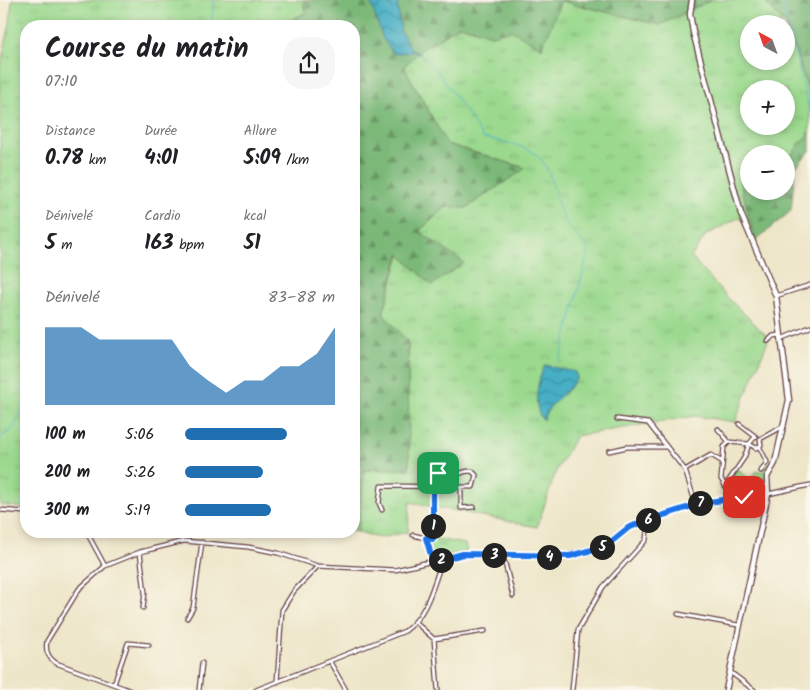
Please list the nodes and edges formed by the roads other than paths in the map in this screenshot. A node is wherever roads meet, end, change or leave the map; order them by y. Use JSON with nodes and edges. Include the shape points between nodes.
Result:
{"nodes":[{"id":1,"x":692,"y":0,"type":"edge"},
{"id":2,"x":810,"y":285,"type":"edge"},
{"id":3,"x":776,"y":296,"type":"junction"},
{"id":4,"x":810,"y":327,"type":"edge"},
{"id":5,"x":781,"y":337,"type":"junction"},
{"id":6,"x":768,"y":341,"type":"dead end"},
{"id":7,"x":617,"y":419,"type":"dead end"},
{"id":8,"x":739,"y":424,"type":"dead end"},
{"id":9,"x":784,"y":426,"type":"junction"},
{"id":10,"x":718,"y":429,"type":"dead end"},
{"id":11,"x":755,"y":437,"type":"junction"},
{"id":12,"x":760,"y":439,"type":"junction"},
{"id":13,"x":729,"y":442,"type":"junction"},
{"id":14,"x":749,"y":444,"type":"junction"},
{"id":15,"x":759,"y":446,"type":"junction"},
{"id":16,"x":666,"y":447,"type":"junction"},
{"id":17,"x":609,"y":451,"type":"dead end"},
{"id":18,"x":721,"y":461,"type":"junction"},
{"id":19,"x":776,"y":461,"type":"junction"},
{"id":20,"x":767,"y":462,"type":"junction"},
{"id":21,"x":686,"y":470,"type":"junction"},
{"id":22,"x":761,"y":471,"type":"dead end"},
{"id":23,"x":438,"y":473,"type":"dead end"},
{"id":24,"x":810,"y":485,"type":"edge"},
{"id":25,"x":433,"y":486,"type":"junction"},
{"id":26,"x":451,"y":486,"type":"junction"},
{"id":27,"x":724,"y":486,"type":"junction"},
{"id":28,"x":460,"y":487,"type":"junction"},
{"id":29,"x":768,"y":494,"type":"junction"},
{"id":30,"x":733,"y":498,"type":"junction"},
{"id":31,"x":696,"y":505,"type":"junction"},
{"id":32,"x":474,"y":508,"type":"dead end"},
{"id":33,"x":0,"y":510,"type":"edge"},
{"id":34,"x":382,"y":510,"type":"dead end"},
{"id":35,"x":20,"y":512,"type":"edge"},
{"id":36,"x":648,"y":520,"type":"junction"},
{"id":37,"x":413,"y":535,"type":"dead end"},
{"id":38,"x":90,"y":538,"type":"edge"},
{"id":39,"x":426,"y":538,"type":"junction"},
{"id":40,"x":202,"y":542,"type":"junction"},
{"id":41,"x":140,"y":552,"type":"junction"},
{"id":42,"x":503,"y":555,"type":"junction"},
{"id":43,"x":442,"y":560,"type":"junction"},
{"id":44,"x":433,"y":562,"type":"junction"},
{"id":45,"x":105,"y":566,"type":"junction"},
{"id":46,"x":318,"y":566,"type":"junction"},
{"id":47,"x":513,"y":596,"type":"dead end"},
{"id":48,"x":143,"y":608,"type":"dead end"},
{"id":49,"x":678,"y":614,"type":"dead end"},
{"id":50,"x":187,"y":618,"type":"dead end"},
{"id":51,"x":415,"y":622,"type":"junction"},
{"id":52,"x":738,"y":625,"type":"junction"},
{"id":53,"x":484,"y":631,"type":"dead end"},
{"id":54,"x":434,"y":639,"type":"junction"},
{"id":55,"x":149,"y":645,"type":"dead end"},
{"id":56,"x":330,"y":662,"type":"junction"},
{"id":57,"x":202,"y":663,"type":"dead end"},
{"id":58,"x":729,"y":672,"type":"junction"},
{"id":59,"x":277,"y":682,"type":"junction"},
{"id":60,"x":114,"y":684,"type":"junction"},
{"id":61,"x":129,"y":690,"type":"edge"},
{"id":62,"x":199,"y":690,"type":"edge"},
{"id":63,"x":256,"y":690,"type":"edge"},
{"id":64,"x":346,"y":690,"type":"edge"},
{"id":65,"x":438,"y":690,"type":"edge"},
{"id":66,"x":572,"y":690,"type":"edge"},
{"id":67,"x":726,"y":690,"type":"edge"},
{"id":68,"x":754,"y":690,"type":"edge"}],
"edges":[{"from":1,"to":3,"type":"main road","via":[[693,32],[737,198]]},
{"from":2,"to":3,"type":"street"},
{"from":3,"to":5,"type":"main road"},
{"from":4,"to":5,"type":"street"},
{"from":5,"to":6,"type":"street","via":[[773,336]]},
{"from":5,"to":9,"type":"main road","via":[[789,400]]},
{"from":7,"to":16,"type":"street","via":[[648,423]]},
{"from":8,"to":11,"type":"street"},
{"from":9,"to":12,"type":"street"},
{"from":9,"to":19,"type":"main road"},
{"from":10,"to":13,"type":"street"},
{"from":11,"to":12,"type":"street"},
{"from":11,"to":14,"type":"street"},
{"from":12,"to":15,"type":"street"},
{"from":13,"to":14,"type":"street"},
{"from":13,"to":18,"type":"street","via":[[724,446]]},
{"from":14,"to":15,"type":"street","via":[[756,448]]},
{"from":14,"to":27,"type":"street","via":[[744,458]]},
{"from":15,"to":20,"type":"street"},
{"from":16,"to":17,"type":"street","via":[[626,447]]},
{"from":16,"to":21,"type":"street"},
{"from":18,"to":21,"type":"street","via":[[711,455]]},
{"from":18,"to":27,"type":"street"},
{"from":19,"to":20,"type":"street"},
{"from":19,"to":29,"type":"main road","via":[[767,478]]},
{"from":20,"to":22,"type":"street"},
{"from":21,"to":31,"type":"street"},
{"from":23,"to":25,"type":"street"},
{"from":24,"to":29,"type":"street"},
{"from":25,"to":26,"type":"street"},
{"from":25,"to":34,"type":"street","via":[[381,486],[379,503]]},
{"from":25,"to":39,"type":"street","via":[[433,539]]},
{"from":26,"to":28,"type":"street"},
{"from":26,"to":28,"type":"street","via":[[462,471],[476,474],[472,487]]},
{"from":27,"to":30,"type":"street"},
{"from":28,"to":32,"type":"street","via":[[461,508]]},
{"from":29,"to":30,"type":"street"},
{"from":29,"to":52,"type":"main road"},
{"from":30,"to":31,"type":"street"},
{"from":31,"to":36,"type":"street"},
{"from":33,"to":35,"type":"street"},
{"from":36,"to":42,"type":"street","via":[[628,528],[606,546],[570,556]]},
{"from":36,"to":66,"type":"street","via":[[646,540],[602,587],[578,630]]},
{"from":37,"to":39,"type":"street"},
{"from":38,"to":45,"type":"street"},
{"from":39,"to":44,"type":"street"},
{"from":40,"to":41,"type":"street","via":[[184,541]]},
{"from":40,"to":46,"type":"street","via":[[248,547]]},
{"from":40,"to":50,"type":"street","via":[[194,608]]},
{"from":41,"to":45,"type":"street"},
{"from":41,"to":48,"type":"street","via":[[146,593]]},
{"from":42,"to":43,"type":"street","via":[[463,554]]},
{"from":42,"to":47,"type":"street"},
{"from":43,"to":44,"type":"street"},
{"from":43,"to":51,"type":"street","via":[[424,608]]},
{"from":44,"to":46,"type":"street","via":[[396,570]]},
{"from":45,"to":60,"type":"street","via":[[79,588],[46,648],[56,663]]},
{"from":46,"to":59,"type":"street","via":[[294,591],[282,610]]},
{"from":49,"to":52,"type":"street"},
{"from":51,"to":54,"type":"street"},
{"from":51,"to":56,"type":"street","via":[[396,636]]},
{"from":52,"to":58,"type":"main road"},
{"from":53,"to":54,"type":"street"},
{"from":54,"to":65,"type":"street"},
{"from":55,"to":60,"type":"street","via":[[128,643]]},
{"from":56,"to":59,"type":"street"},
{"from":56,"to":64,"type":"street"},
{"from":57,"to":62,"type":"street"},
{"from":58,"to":67,"type":"main road"},
{"from":58,"to":68,"type":"street"},
{"from":59,"to":63,"type":"street"},
{"from":60,"to":61,"type":"street"}]}
